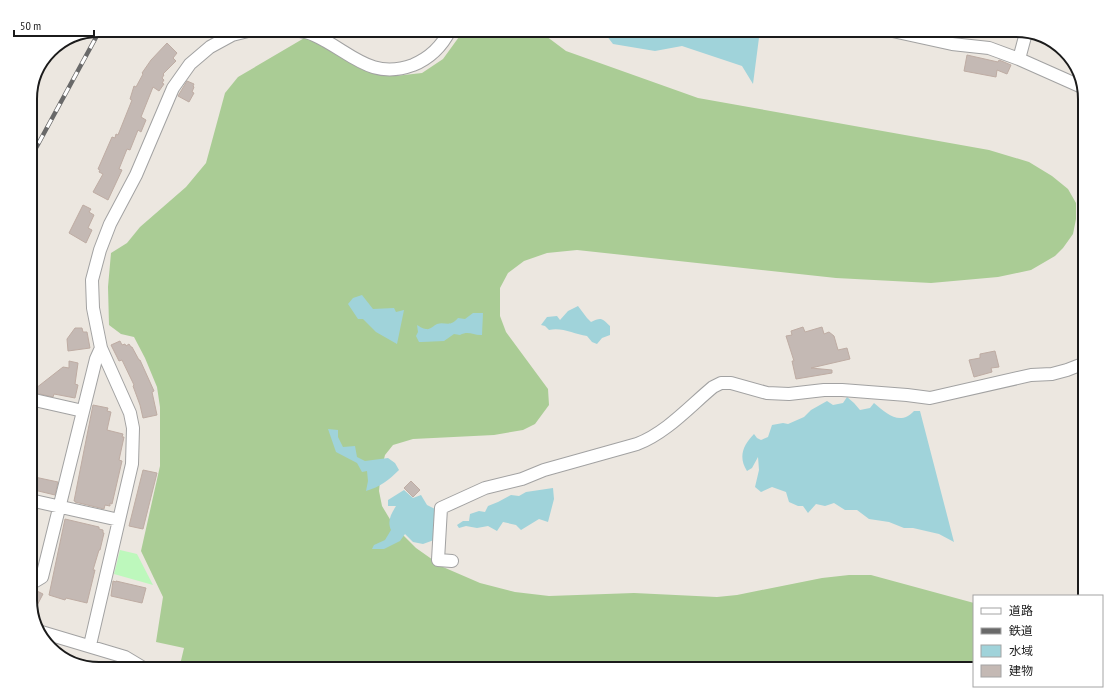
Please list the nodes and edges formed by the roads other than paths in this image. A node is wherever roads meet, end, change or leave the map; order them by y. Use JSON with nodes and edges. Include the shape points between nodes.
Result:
{"nodes":[{"id":1,"x":228,"y":37,"type":"edge"},
{"id":2,"x":322,"y":37,"type":"edge"},
{"id":3,"x":446,"y":37,"type":"edge"},
{"id":4,"x":920,"y":37,"type":"edge"},
{"id":5,"x":1025,"y":38,"type":"edge"},
{"id":6,"x":1019,"y":59,"type":"junction"},
{"id":7,"x":1076,"y":84,"type":"edge"},
{"id":8,"x":101,"y":348,"type":"junction"},
{"id":9,"x":1078,"y":366,"type":"edge"},
{"id":10,"x":37,"y":401,"type":"edge"},
{"id":11,"x":83,"y":411,"type":"junction"},
{"id":12,"x":37,"y":502,"type":"edge"},
{"id":13,"x":60,"y":507,"type":"junction"},
{"id":14,"x":118,"y":520,"type":"junction"},
{"id":15,"x":452,"y":561,"type":"dead end"},
{"id":16,"x":37,"y":580,"type":"edge"},
{"id":17,"x":47,"y":633,"type":"edge"},
{"id":18,"x":90,"y":645,"type":"junction"},
{"id":19,"x":133,"y":662,"type":"edge"}],
"edges":[{"from":1,"to":8,"type":"street","via":[[210,47],[190,64],[173,88],[139,168],[110,224],[92,280],[93,308]]},
{"from":2,"to":3,"type":"street","via":[[367,65],[384,70],[402,69],[420,62],[438,49]]},
{"from":4,"to":6,"type":"street","via":[[989,48]]},
{"from":5,"to":6,"type":"street"},
{"from":6,"to":7,"type":"street"},
{"from":8,"to":11,"type":"street"},
{"from":8,"to":14,"type":"street","via":[[130,413],[134,428],[132,464]]},
{"from":9,"to":15,"type":"street","via":[[1052,374],[1031,375],[930,398],[842,390],[766,393],[731,383],[721,383],[648,440],[485,488],[441,508],[438,560]]},
{"from":10,"to":11,"type":"street"},
{"from":11,"to":13,"type":"street"},
{"from":12,"to":13,"type":"street"},
{"from":13,"to":14,"type":"street"},
{"from":13,"to":16,"type":"street","via":[[42,577]]},
{"from":14,"to":18,"type":"street"},
{"from":17,"to":18,"type":"street"},
{"from":18,"to":19,"type":"street"}]}
